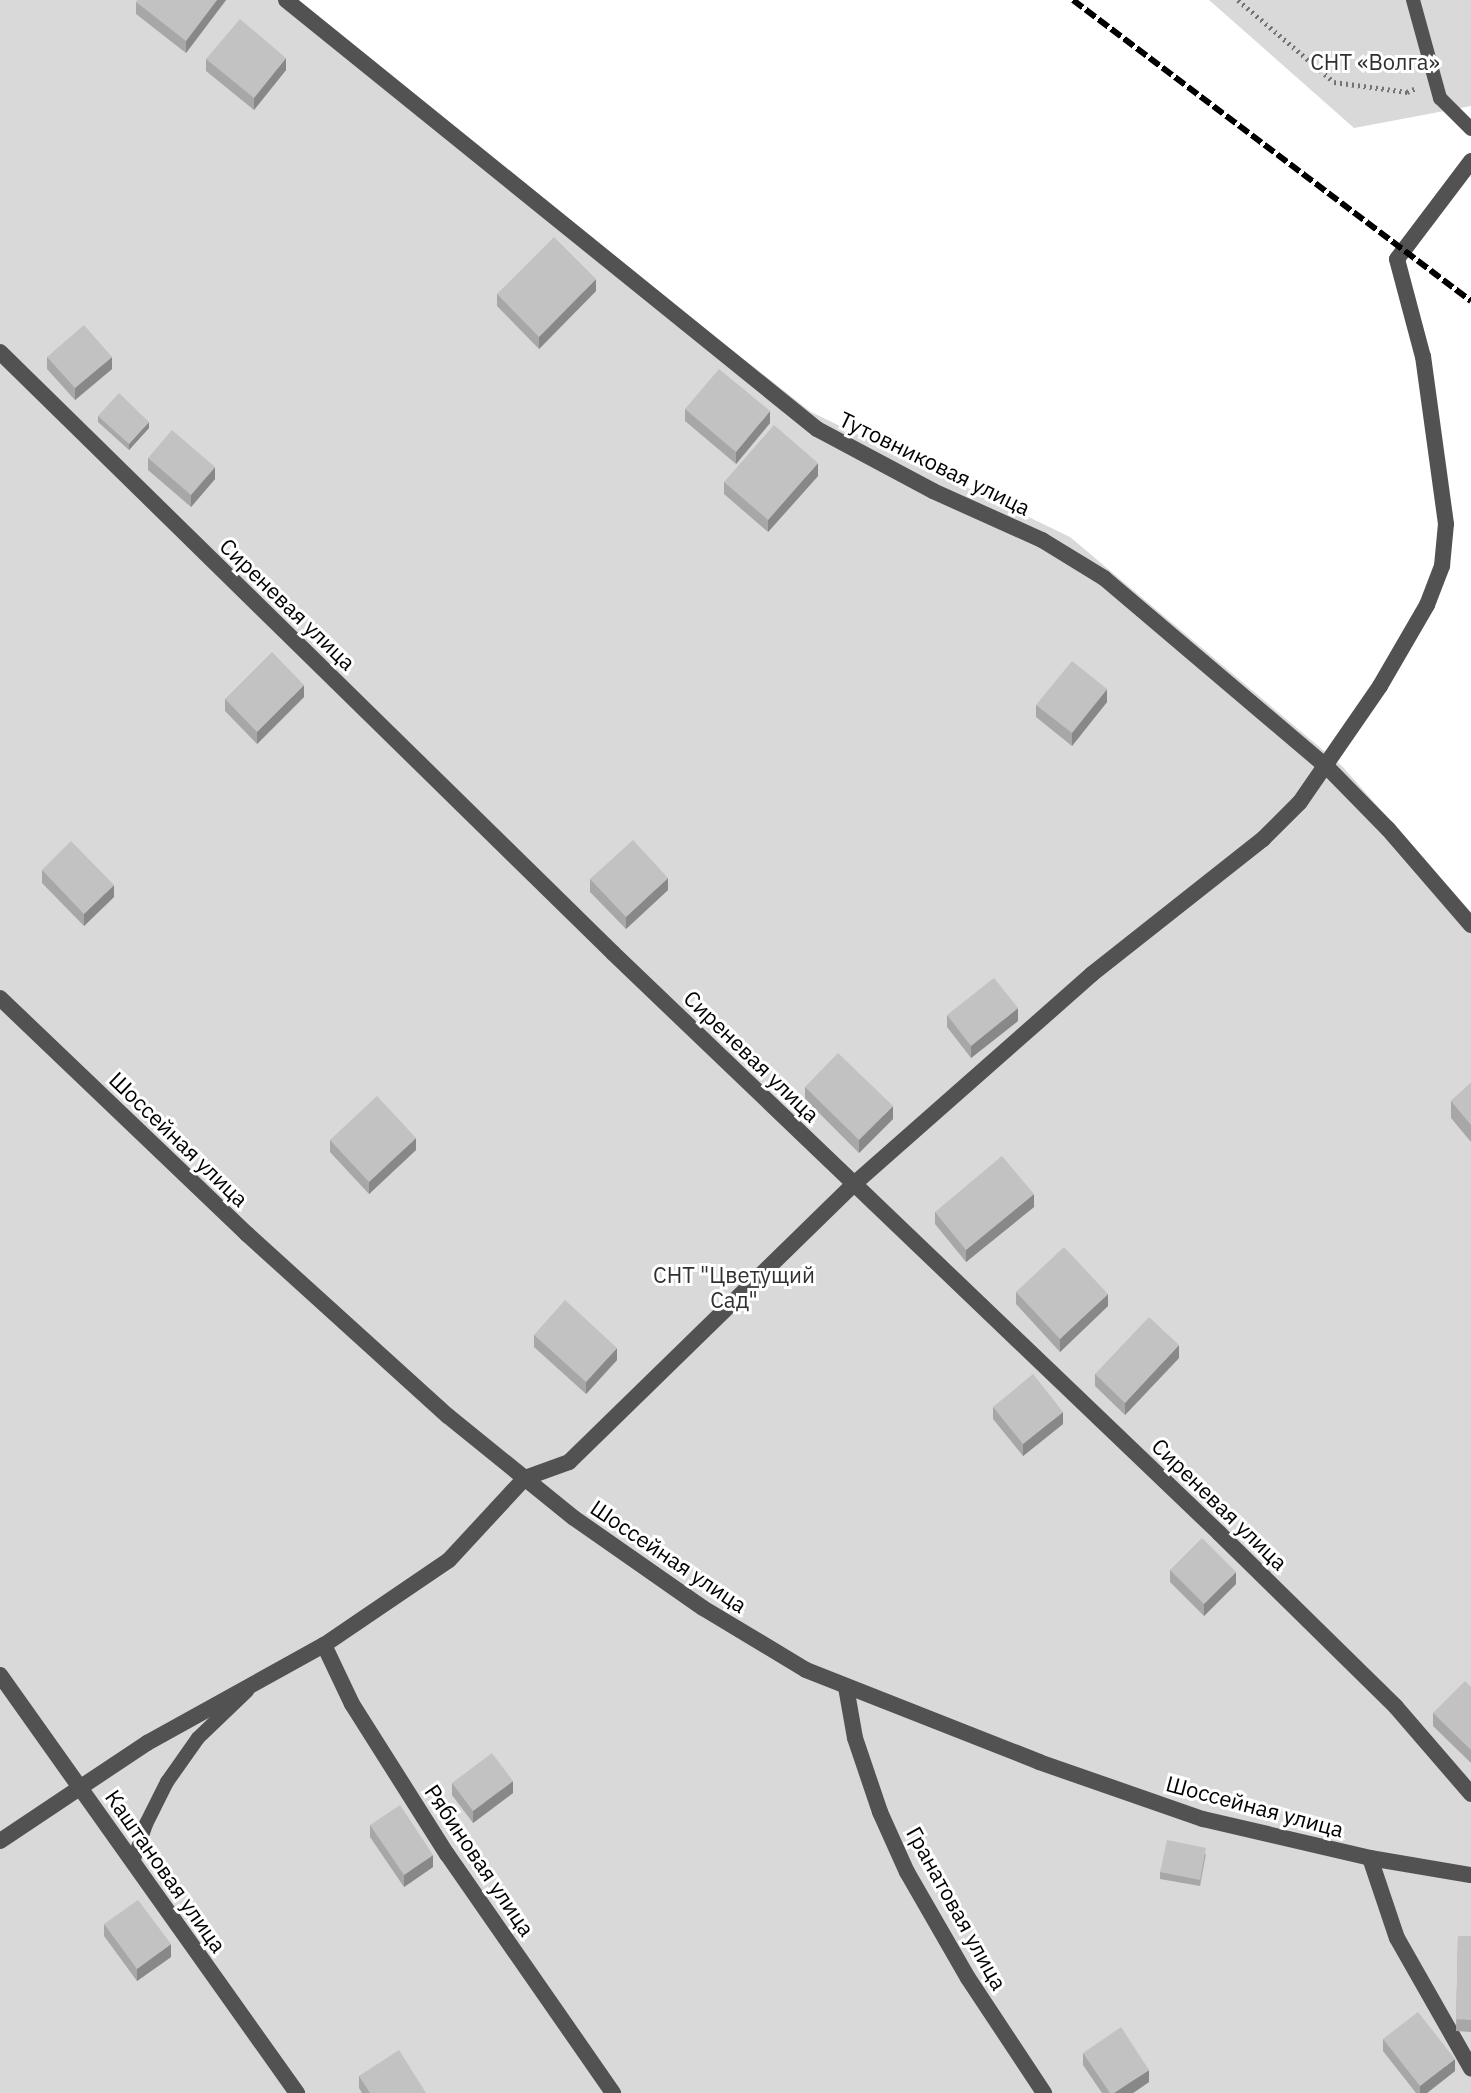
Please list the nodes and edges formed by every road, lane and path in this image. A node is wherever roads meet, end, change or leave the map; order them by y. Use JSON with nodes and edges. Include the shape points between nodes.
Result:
{"nodes":[{"id":1,"x":286,"y":0,"type":"edge"},
{"id":2,"x":1238,"y":0,"type":"edge"},
{"id":3,"x":1413,"y":0,"type":"edge"},
{"id":4,"x":1433,"y":79,"type":"junction"},
{"id":5,"x":1471,"y":129,"type":"edge"},
{"id":6,"x":1471,"y":161,"type":"edge"},
{"id":7,"x":0,"y":352,"type":"edge"},
{"id":8,"x":1327,"y":767,"type":"junction"},
{"id":9,"x":1471,"y":925,"type":"edge"},
{"id":10,"x":0,"y":998,"type":"edge"},
{"id":11,"x":854,"y":1184,"type":"junction"},
{"id":12,"x":525,"y":1478,"type":"junction"},
{"id":13,"x":324,"y":1645,"type":"junction"},
{"id":14,"x":0,"y":1675,"type":"edge"},
{"id":15,"x":253,"y":1686,"type":"junction"},
{"id":16,"x":846,"y":1687,"type":"junction"},
{"id":17,"x":79,"y":1786,"type":"junction"},
{"id":18,"x":1471,"y":1794,"type":"edge"},
{"id":19,"x":0,"y":1841,"type":"edge"},
{"id":20,"x":1370,"y":1858,"type":"junction"},
{"id":21,"x":133,"y":1862,"type":"junction"},
{"id":22,"x":1471,"y":1875,"type":"edge"},
{"id":23,"x":1471,"y":2068,"type":"edge"},
{"id":24,"x":297,"y":2093,"type":"edge"},
{"id":25,"x":613,"y":2093,"type":"edge"},
{"id":26,"x":1044,"y":2093,"type":"edge"}],
"edges":[{"from":1,"to":8,"type":"street","name":"Тутовниковая улица","via":[[817,429],[933,491],[1042,540],[1104,578]]},
{"from":2,"to":4,"type":"path","via":[[1334,82],[1407,92]]},
{"from":3,"to":4,"type":"lane"},
{"from":4,"to":5,"type":"lane","via":[[1440,98]]},
{"from":6,"to":8,"type":"street","via":[[1397,259],[1423,357],[1446,524],[1442,566],[1427,605]]},
{"from":7,"to":11,"type":"street","name":"Сиреневая улица"},
{"from":8,"to":9,"type":"street","name":"Тутовниковая улица"},
{"from":8,"to":11,"type":"street","via":[[1263,839],[1092,974]]},
{"from":10,"to":12,"type":"street","name":"Шоссейная улица","via":[[259,1245],[448,1416]]},
{"from":11,"to":12,"type":"street","via":[[569,1462]]},
{"from":11,"to":18,"type":"street","name":"Сиреневая улица","via":[[1363,1675]]},
{"from":12,"to":13,"type":"street","via":[[449,1560]]},
{"from":12,"to":16,"type":"street","name":"Шоссейная улица","via":[[703,1608],[806,1670]]},
{"from":13,"to":15,"type":"street"},
{"from":13,"to":25,"type":"street","name":"Рябиновая улица","via":[[352,1704],[447,1854]]},
{"from":14,"to":17,"type":"street","name":"Каштановая улица"},
{"from":15,"to":17,"type":"street"},
{"from":15,"to":21,"type":"lane","via":[[198,1738],[175,1771],[146,1824]]},
{"from":16,"to":20,"type":"street","name":"Шоссейная улица","via":[[1203,1819]]},
{"from":16,"to":26,"type":"street","name":"Гранатовая улица","via":[[855,1738],[907,1872],[968,1978]]},
{"from":17,"to":19,"type":"street"},
{"from":17,"to":21,"type":"street","name":"Каштановая улица"},
{"from":20,"to":22,"type":"street","name":"Шоссейная улица"},
{"from":20,"to":23,"type":"street","via":[[1397,1938]]},
{"from":21,"to":24,"type":"street","name":"Каштановая улица"}]}
